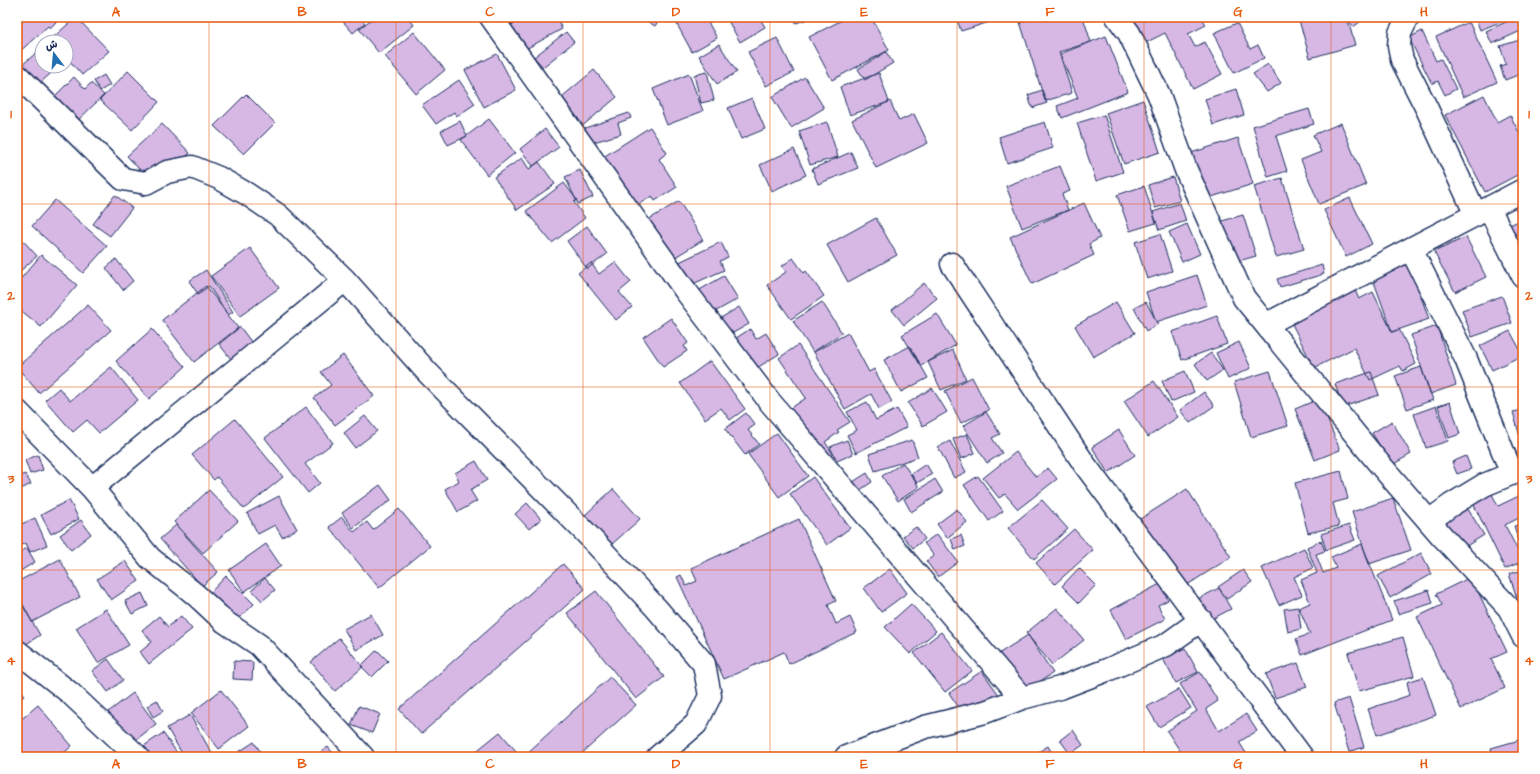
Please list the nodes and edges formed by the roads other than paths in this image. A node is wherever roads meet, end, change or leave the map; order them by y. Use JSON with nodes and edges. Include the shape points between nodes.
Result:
{"nodes":[{"id":1,"x":491,"y":17,"type":"edge"},
{"id":2,"x":1117,"y":17,"type":"edge"},
{"id":3,"x":1408,"y":17,"type":"edge"},
{"id":4,"x":17,"y":75,"type":"edge"},
{"id":5,"x":1523,"y":190,"type":"edge"},
{"id":6,"x":1483,"y":211,"type":"junction"},
{"id":7,"x":1412,"y":249,"type":"junction"},
{"id":8,"x":952,"y":264,"type":"dead end"},
{"id":9,"x":1523,"y":276,"type":"edge"},
{"id":10,"x":345,"y":280,"type":"junction"},
{"id":11,"x":1267,"y":324,"type":"junction"},
{"id":12,"x":17,"y":411,"type":"edge"},
{"id":13,"x":1517,"y":472,"type":"edge"},
{"id":14,"x":92,"y":488,"type":"junction"},
{"id":15,"x":1429,"y":521,"type":"junction"},
{"id":16,"x":1201,"y":620,"type":"junction"},
{"id":17,"x":1523,"y":636,"type":"edge"},
{"id":18,"x":17,"y":651,"type":"edge"},
{"id":19,"x":1022,"y":698,"type":"junction"},
{"id":20,"x":138,"y":757,"type":"edge"},
{"id":21,"x":363,"y":757,"type":"edge"},
{"id":22,"x":658,"y":757,"type":"edge"},
{"id":23,"x":846,"y":757,"type":"edge"},
{"id":24,"x":1302,"y":757,"type":"edge"}],
"edges":[{"from":1,"to":19,"type":"street","via":[[685,290],[770,402]]},
{"from":2,"to":11,"type":"street","via":[[1129,33],[1159,95],[1186,170],[1241,292]]},
{"from":3,"to":6,"type":"street","via":[[1400,33],[1402,60]]},
{"from":4,"to":10,"type":"street","via":[[124,179],[146,183],[167,172],[192,167],[219,178],[278,215]]},
{"from":5,"to":6,"type":"street"},
{"from":6,"to":7,"type":"street"},
{"from":6,"to":9,"type":"street"},
{"from":7,"to":11,"type":"street"},
{"from":7,"to":13,"type":"street"},
{"from":8,"to":16,"type":"street","via":[[1085,465]]},
{"from":10,"to":14,"type":"street"},
{"from":10,"to":22,"type":"street","via":[[428,373],[579,525],[651,602],[704,664],[710,696],[696,724]]},
{"from":11,"to":15,"type":"street","via":[[1377,461]]},
{"from":12,"to":14,"type":"street"},
{"from":13,"to":15,"type":"street","via":[[1484,485]]},
{"from":14,"to":21,"type":"street","via":[[150,558],[225,622],[259,645]]},
{"from":15,"to":17,"type":"street","via":[[1509,608]]},
{"from":16,"to":19,"type":"street","via":[[1153,650],[1060,688]]},
{"from":16,"to":24,"type":"street"},
{"from":18,"to":20,"type":"street","via":[[70,693]]},
{"from":19,"to":23,"type":"street","via":[[985,712],[925,727]]}]}
